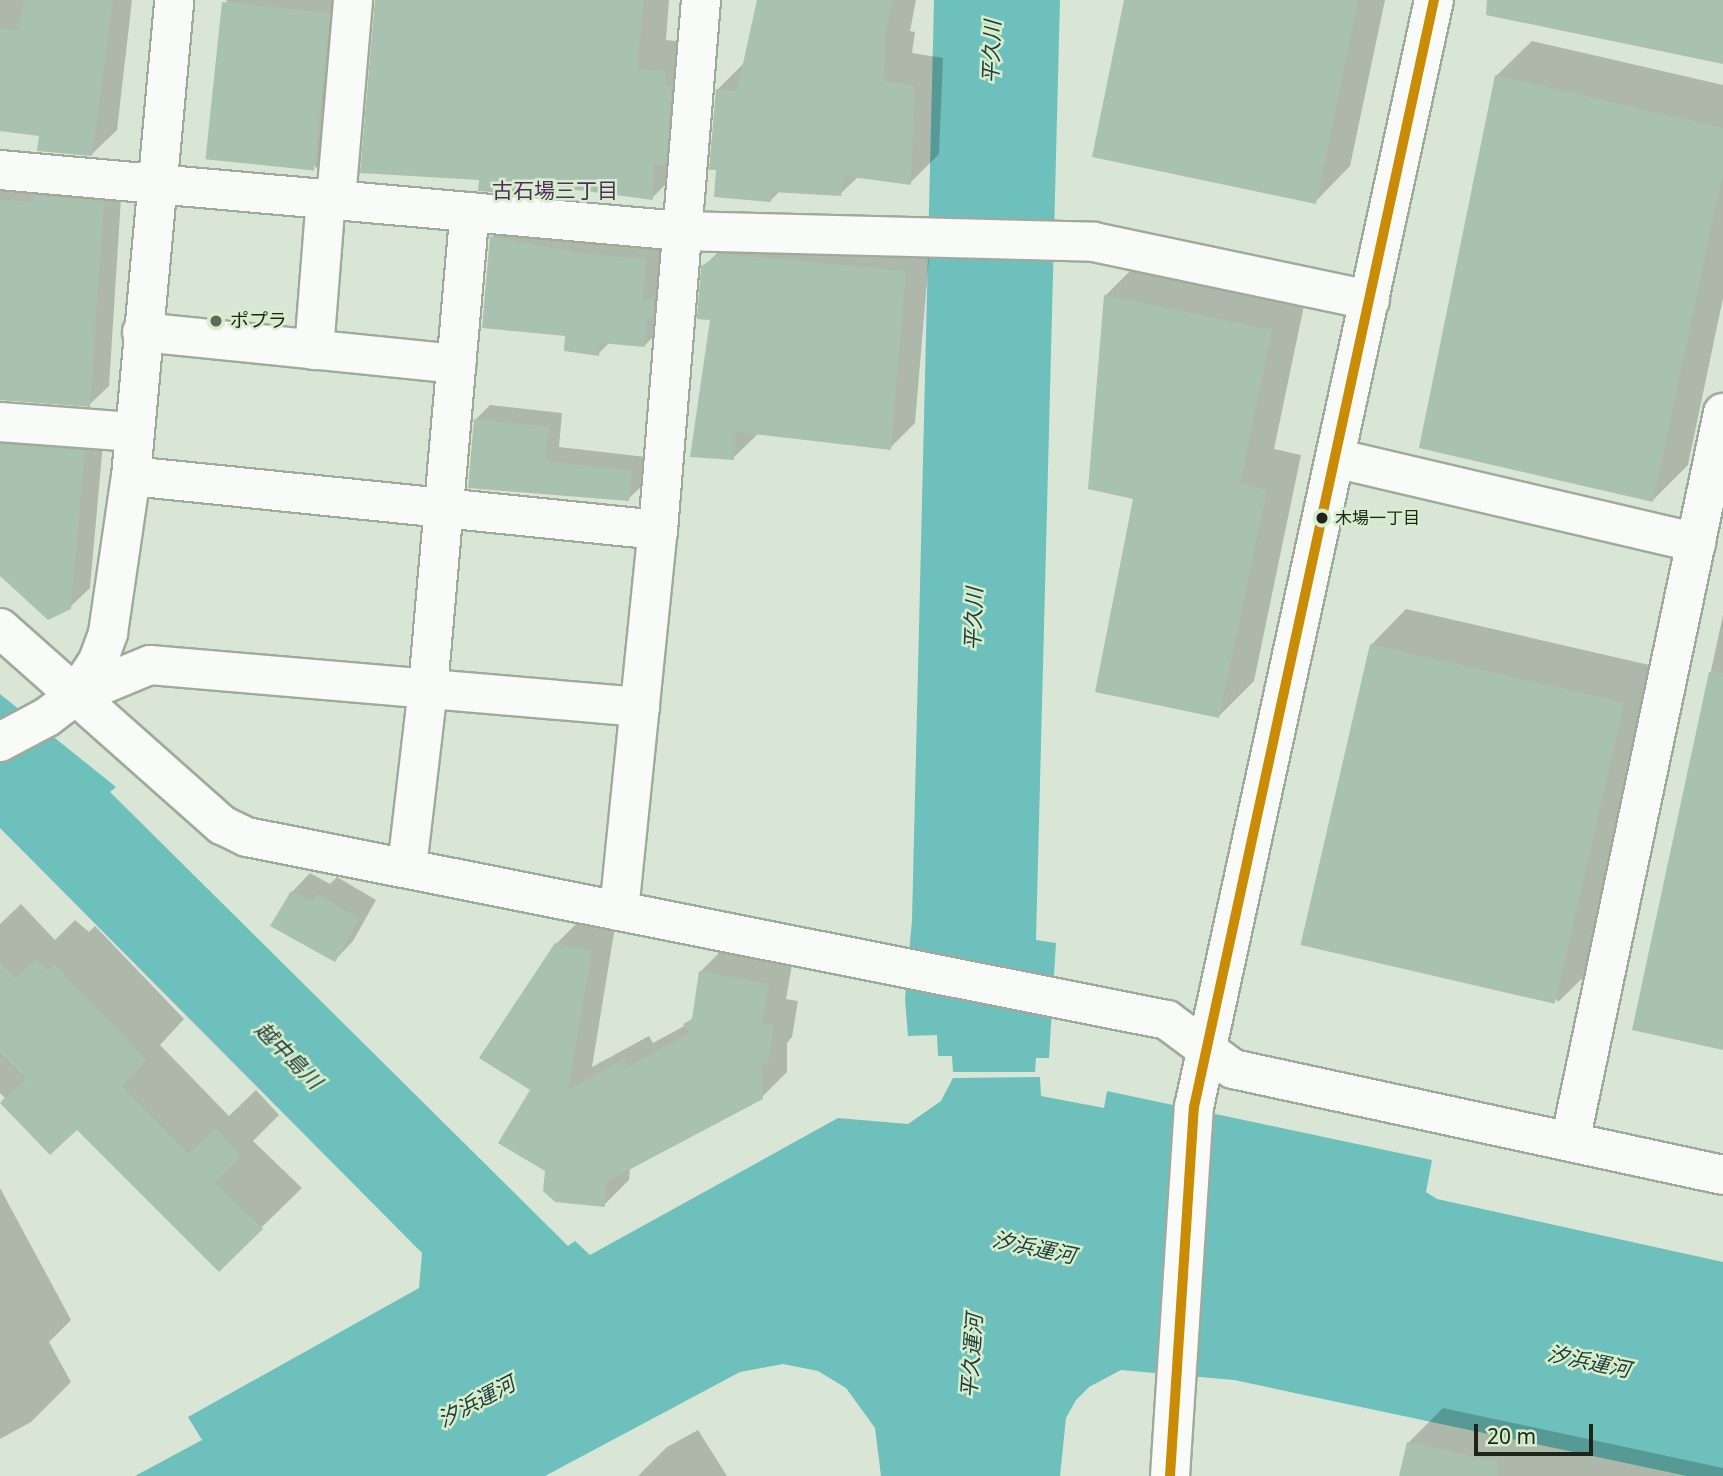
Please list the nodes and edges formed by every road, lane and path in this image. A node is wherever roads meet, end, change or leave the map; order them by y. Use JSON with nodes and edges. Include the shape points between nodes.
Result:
{"nodes":[{"id":1,"x":174,"y":0,"type":"edge"},
{"id":2,"x":353,"y":0,"type":"edge"},
{"id":3,"x":701,"y":0,"type":"edge"},
{"id":4,"x":1434,"y":0,"type":"edge"},
{"id":5,"x":0,"y":170,"type":"edge"},
{"id":6,"x":155,"y":182,"type":"junction"},
{"id":7,"x":331,"y":198,"type":"junction"},
{"id":8,"x":470,"y":212,"type":"junction"},
{"id":9,"x":681,"y":231,"type":"junction"},
{"id":10,"x":1370,"y":300,"type":"junction"},
{"id":11,"x":142,"y":332,"type":"junction"},
{"id":12,"x":314,"y":350,"type":"junction"},
{"id":13,"x":456,"y":364,"type":"junction"},
{"id":14,"x":1723,"y":413,"type":"edge"},
{"id":15,"x":0,"y":422,"type":"edge"},
{"id":16,"x":134,"y":432,"type":"junction"},
{"id":17,"x":1335,"y":458,"type":"junction"},
{"id":18,"x":131,"y":476,"type":"junction"},
{"id":19,"x":443,"y":507,"type":"junction"},
{"id":20,"x":657,"y":530,"type":"junction"},
{"id":21,"x":1696,"y":543,"type":"junction"},
{"id":22,"x":0,"y":628,"type":"edge"},
{"id":23,"x":428,"y":688,"type":"junction"},
{"id":24,"x":61,"y":707,"type":"junction"},
{"id":25,"x":639,"y":707,"type":"junction"},
{"id":26,"x":0,"y":742,"type":"edge"},
{"id":27,"x":407,"y":867,"type":"junction"},
{"id":28,"x":619,"y":911,"type":"junction"},
{"id":29,"x":1207,"y":1049,"type":"junction"},
{"id":30,"x":1570,"y":1142,"type":"junction"},
{"id":31,"x":1723,"y":1175,"type":"edge"},
{"id":32,"x":1170,"y":1476,"type":"edge"}],
"edges":[{"from":1,"to":6,"type":"street"},
{"from":2,"to":7,"type":"street"},
{"from":3,"to":9,"type":"street"},
{"from":4,"to":10,"type":"street"},
{"from":5,"to":6,"type":"street"},
{"from":6,"to":7,"type":"street"},
{"from":6,"to":11,"type":"street"},
{"from":7,"to":8,"type":"street"},
{"from":7,"to":12,"type":"street"},
{"from":8,"to":9,"type":"street"},
{"from":8,"to":13,"type":"street"},
{"from":9,"to":10,"type":"street","via":[[1094,242]]},
{"from":9,"to":20,"type":"street"},
{"from":10,"to":17,"type":"street"},
{"from":11,"to":12,"type":"street"},
{"from":11,"to":16,"type":"street"},
{"from":12,"to":13,"type":"street"},
{"from":13,"to":19,"type":"street"},
{"from":14,"to":21,"type":"street"},
{"from":15,"to":16,"type":"street"},
{"from":16,"to":18,"type":"street"},
{"from":17,"to":21,"type":"street"},
{"from":17,"to":29,"type":"street"},
{"from":18,"to":19,"type":"street"},
{"from":18,"to":24,"type":"street","via":[[108,633],[99,661]]},
{"from":19,"to":20,"type":"street"},
{"from":19,"to":23,"type":"street"},
{"from":20,"to":25,"type":"street"},
{"from":21,"to":30,"type":"street"},
{"from":22,"to":24,"type":"street"},
{"from":23,"to":24,"type":"street","via":[[150,665]]},
{"from":23,"to":25,"type":"street"},
{"from":23,"to":27,"type":"street"},
{"from":24,"to":26,"type":"street"},
{"from":24,"to":27,"type":"street","via":[[222,825],[273,843]]},
{"from":25,"to":28,"type":"street"},
{"from":27,"to":28,"type":"street"},
{"from":28,"to":29,"type":"street","via":[[1167,1020]]},
{"from":29,"to":30,"type":"street","via":[[1233,1069]]},
{"from":29,"to":32,"type":"street","via":[[1194,1115]]},
{"from":30,"to":31,"type":"street"}]}
